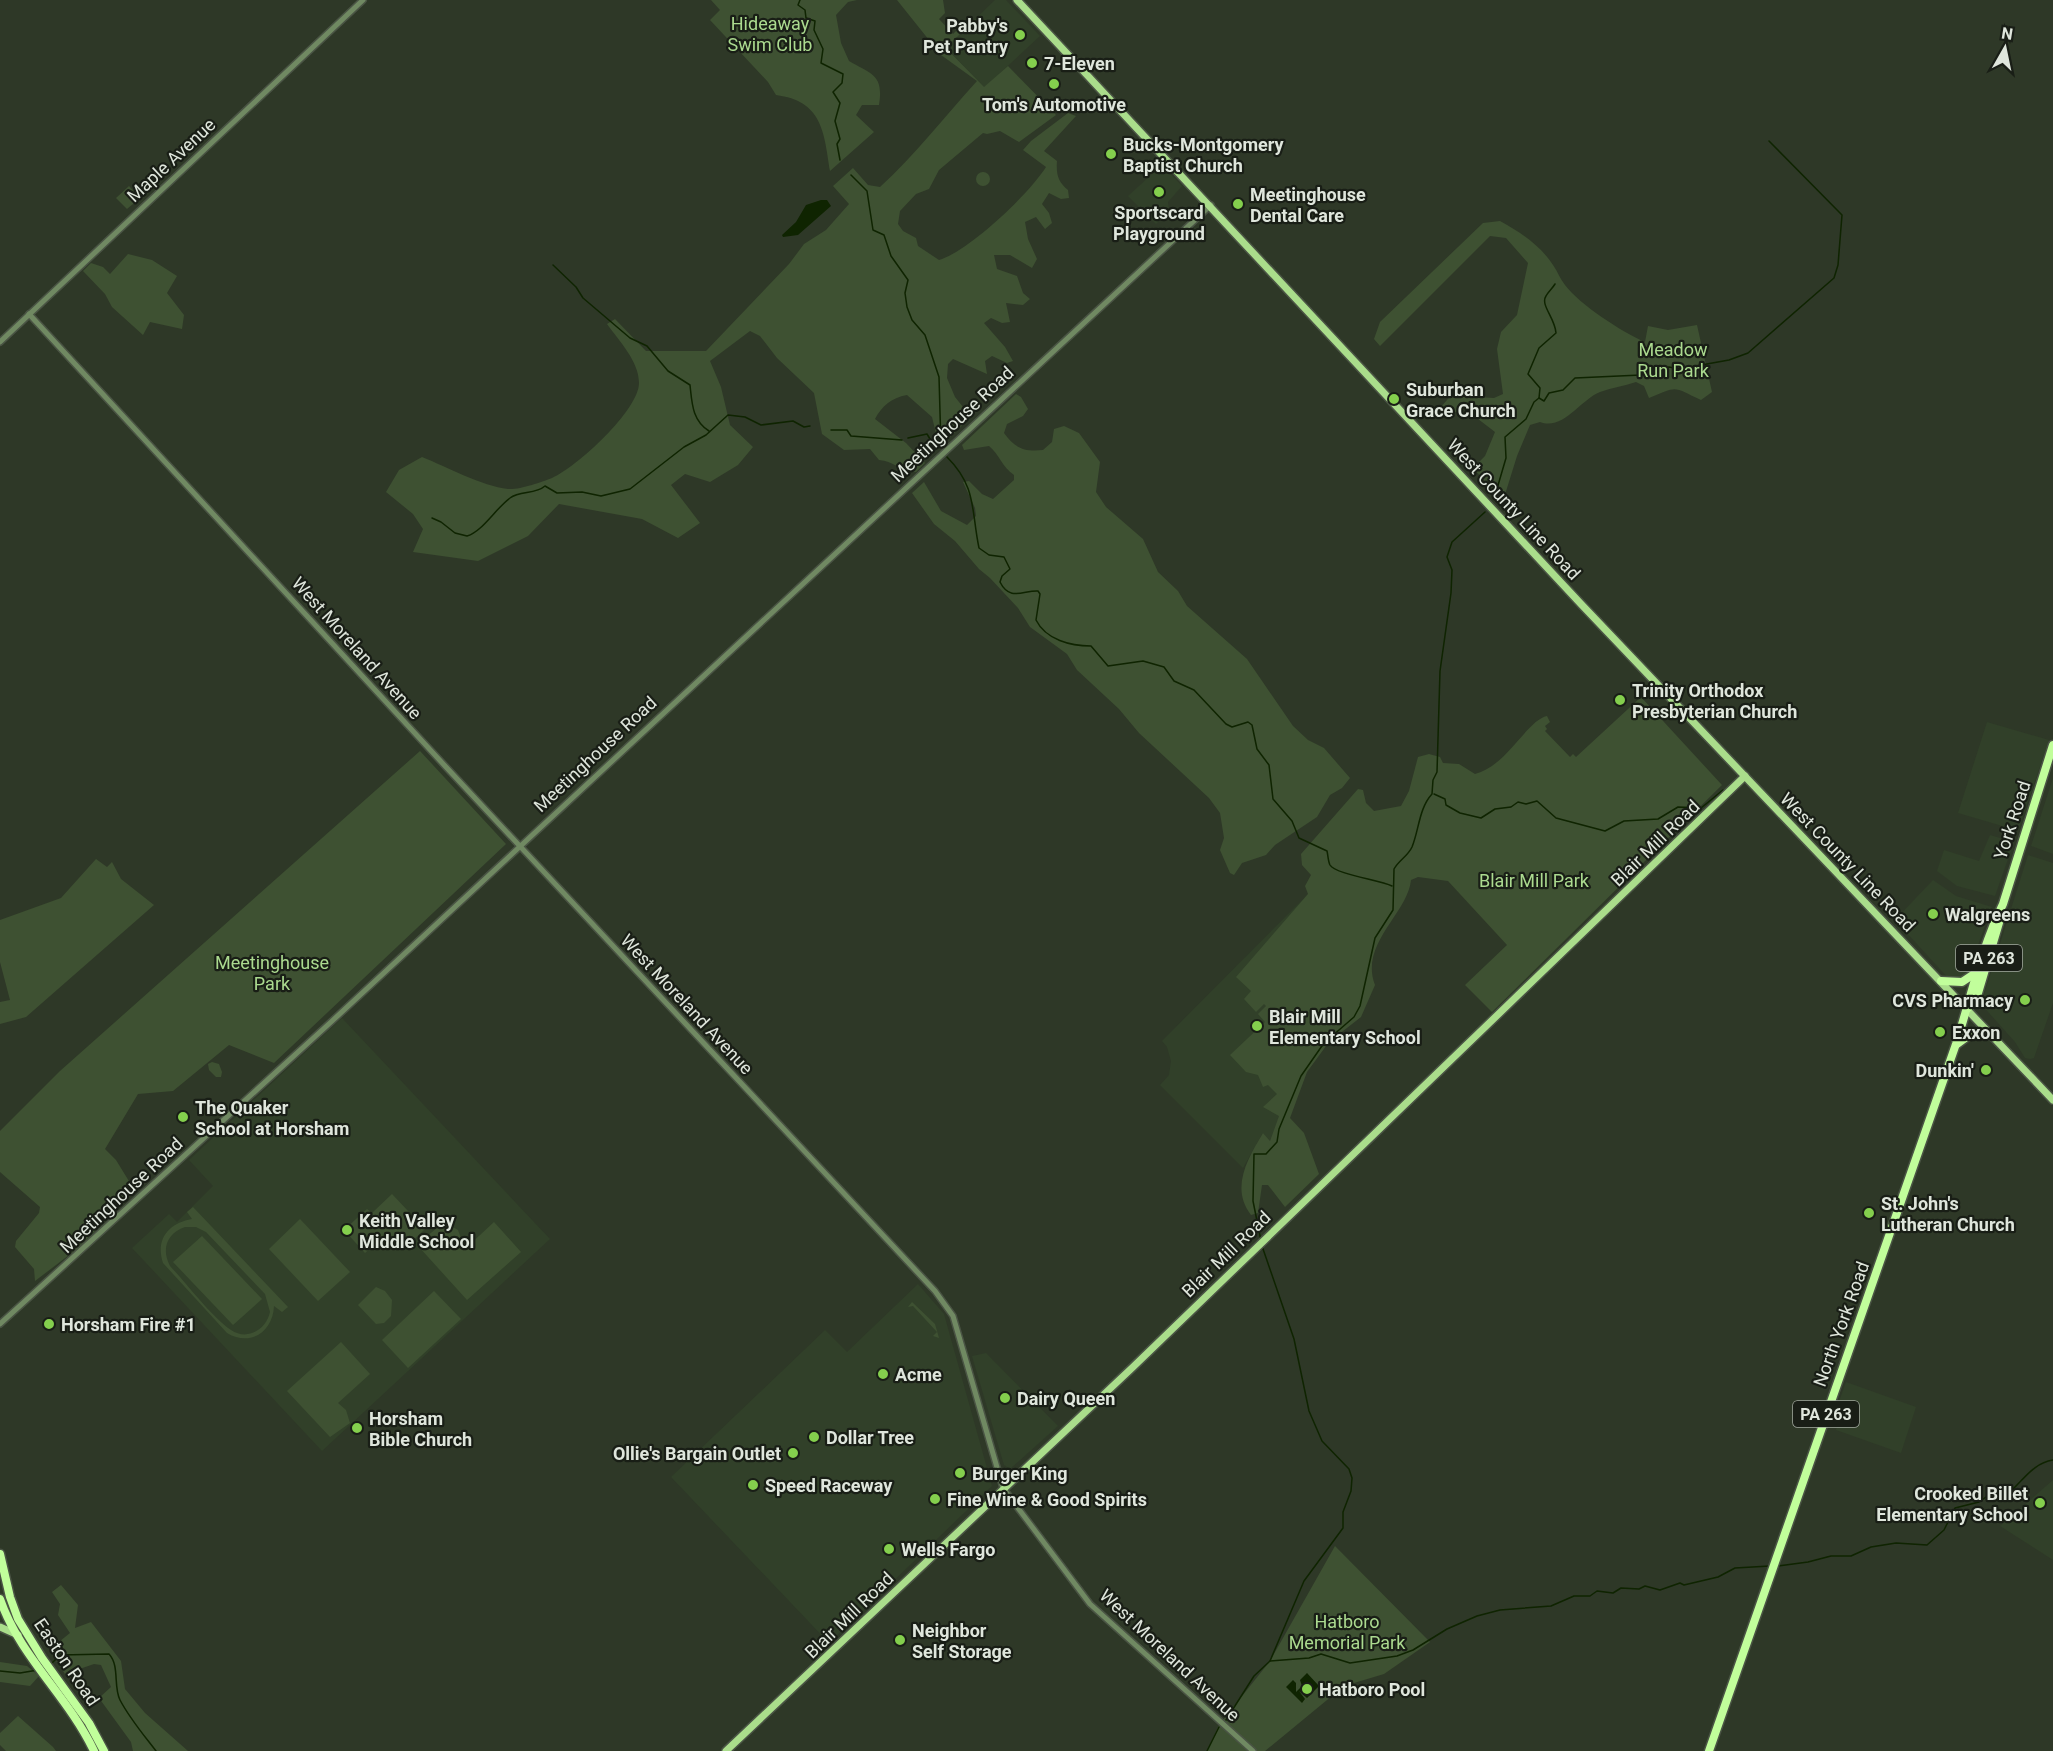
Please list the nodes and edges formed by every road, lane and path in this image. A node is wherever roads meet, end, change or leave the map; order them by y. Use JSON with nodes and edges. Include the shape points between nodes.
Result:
{"nodes":[{"id":1,"x":363,"y":0,"type":"edge"},
{"id":2,"x":1017,"y":0,"type":"edge"},
{"id":3,"x":1211,"y":205,"type":"junction"},
{"id":4,"x":28,"y":314,"type":"junction"},
{"id":5,"x":0,"y":342,"type":"edge"},
{"id":6,"x":2053,"y":745,"type":"edge"},
{"id":7,"x":1745,"y":776,"type":"junction"},
{"id":8,"x":519,"y":846,"type":"junction"},
{"id":9,"x":2003,"y":904,"type":"junction"},
{"id":10,"x":1978,"y":969,"type":"junction"},
{"id":11,"x":1941,"y":981,"type":"junction"},
{"id":12,"x":1967,"y":1010,"type":"junction"},
{"id":13,"x":1993,"y":1036,"type":"junction"},
{"id":14,"x":1956,"y":1044,"type":"junction"},
{"id":15,"x":2053,"y":1100,"type":"edge"},
{"id":16,"x":0,"y":1324,"type":"edge"},
{"id":17,"x":1003,"y":1488,"type":"junction"},
{"id":18,"x":0,"y":1554,"type":"edge"},
{"id":19,"x":0,"y":1599,"type":"edge"},
{"id":20,"x":0,"y":1627,"type":"edge"},
{"id":21,"x":14,"y":1633,"type":"junction"},
{"id":22,"x":31,"y":1641,"type":"junction"},
{"id":23,"x":38,"y":1660,"type":"junction"},
{"id":24,"x":52,"y":1680,"type":"junction"},
{"id":25,"x":94,"y":1751,"type":"edge"},
{"id":26,"x":104,"y":1751,"type":"edge"},
{"id":27,"x":726,"y":1751,"type":"edge"},
{"id":28,"x":1253,"y":1751,"type":"edge"},
{"id":29,"x":1709,"y":1751,"type":"edge"}],
"edges":[{"from":1,"to":4,"type":"street","name":"Maple Avenue"},
{"from":2,"to":3,"type":"main road","name":"West County Line Road"},
{"from":3,"to":7,"type":"main road","name":"West County Line Road"},
{"from":3,"to":8,"type":"street","name":"Meetinghouse Road"},
{"from":4,"to":5,"type":"street","name":"Maple Avenue"},
{"from":4,"to":8,"type":"street","name":"West Moreland Avenue"},
{"from":6,"to":9,"type":"highway","name":"York Road","number":"PA 263"},
{"from":7,"to":11,"type":"main road","name":"West County Line Road"},
{"from":7,"to":17,"type":"main road","name":"Blair Mill Road","via":[[1501,1015]]},
{"from":8,"to":16,"type":"street","name":"Meetinghouse Road"},
{"from":8,"to":17,"type":"street","name":"West Moreland Avenue","via":[[945,1303],[953,1316]]},
{"from":9,"to":10,"type":"highway","name":"York Road","number":"PA 263"},
{"from":9,"to":12,"type":"highway","name":"York Road","number":"PA 263","via":[[1978,993]]},
{"from":10,"to":11,"type":"highway","via":[[1968,980]]},
{"from":10,"to":12,"type":"highway","name":"York Road","number":"PA 263"},
{"from":11,"to":12,"type":"main road","name":"West County Line Road"},
{"from":12,"to":13,"type":"main road","name":"West County Line Road"},
{"from":12,"to":14,"type":"highway","name":"North York Road","number":"PA 263"},
{"from":13,"to":14,"type":"highway","via":[[1972,1033]]},
{"from":13,"to":15,"type":"main road","name":"West County Line Road"},
{"from":14,"to":29,"type":"highway","name":"North York Road","number":"PA 263"},
{"from":17,"to":27,"type":"main road","name":"Blair Mill Road"},
{"from":17,"to":28,"type":"street","name":"West Moreland Avenue","via":[[1090,1604]]},
{"from":18,"to":22,"type":"highway","name":"Easton Road","via":[[10,1597]]},
{"from":19,"to":21,"type":"highway","name":"Easton Road"},
{"from":20,"to":21,"type":"main road"},
{"from":21,"to":22,"type":"main road"},
{"from":21,"to":23,"type":"highway","name":"Easton Road"},
{"from":22,"to":23,"type":"highway","name":"Easton Road"},
{"from":23,"to":24,"type":"highway","name":"Easton Road"},
{"from":24,"to":25,"type":"highway","name":"Easton Road"},
{"from":24,"to":26,"type":"highway","name":"Easton Road","via":[[89,1723]]}]}
